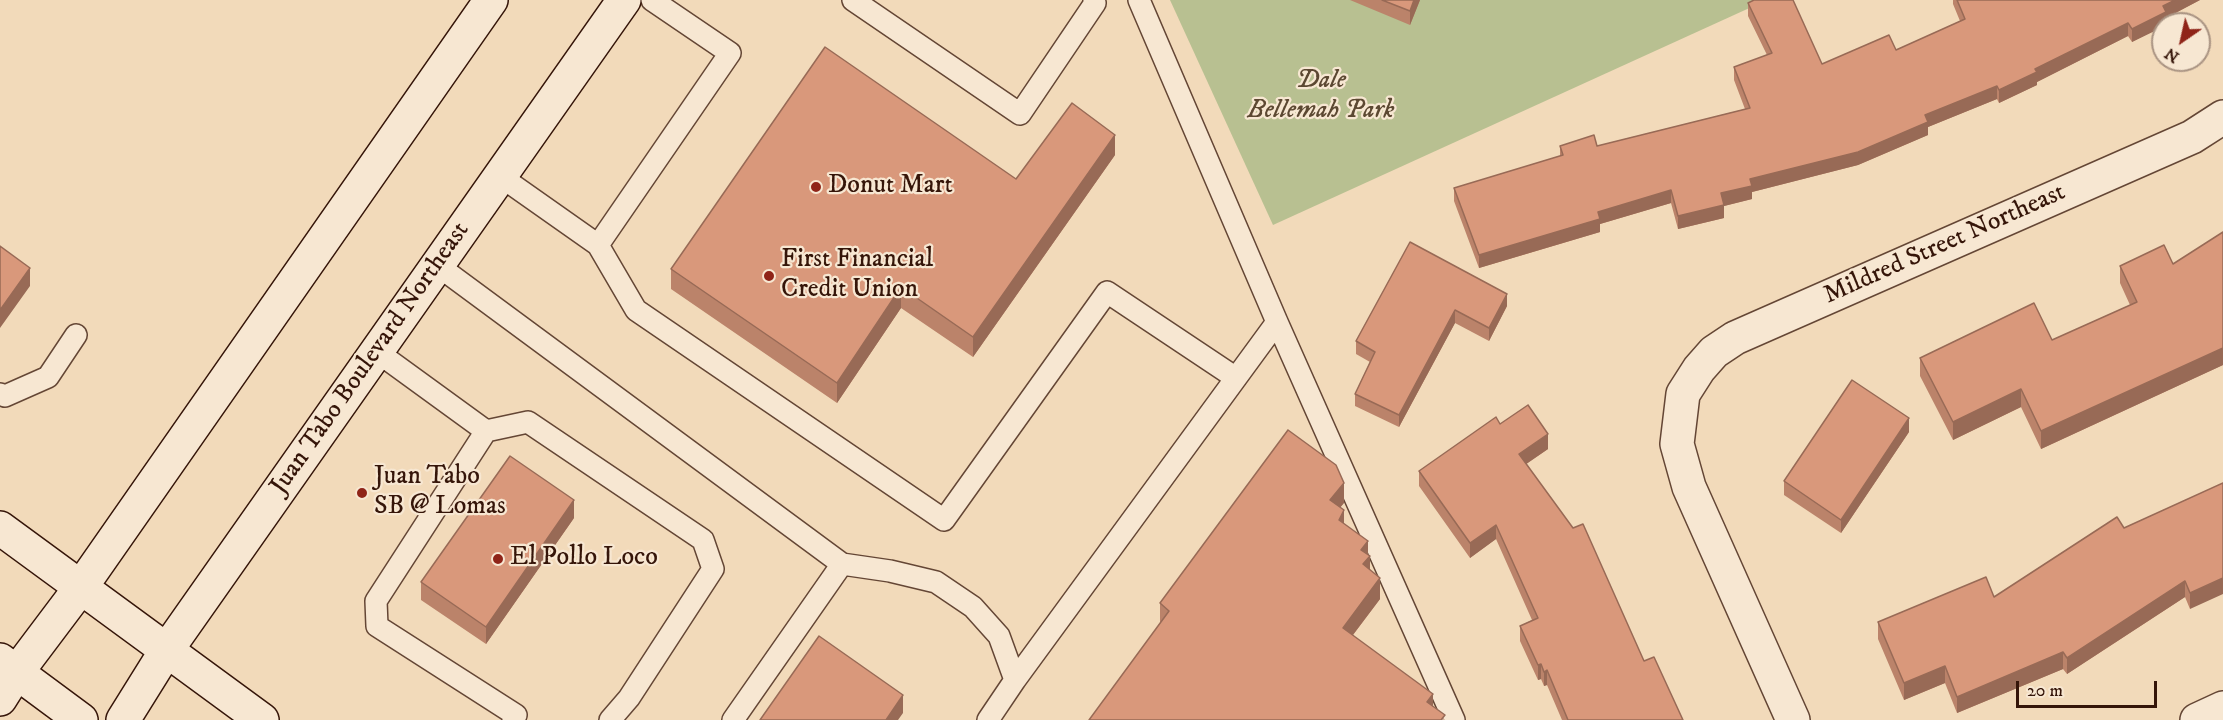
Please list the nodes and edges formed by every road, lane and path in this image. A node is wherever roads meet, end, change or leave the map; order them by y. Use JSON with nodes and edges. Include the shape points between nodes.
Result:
{"nodes":[{"id":1,"x":491,"y":0,"type":"edge"},
{"id":2,"x":624,"y":0,"type":"edge"},
{"id":3,"x":652,"y":0,"type":"edge"},
{"id":4,"x":853,"y":0,"type":"edge"},
{"id":5,"x":1139,"y":0,"type":"edge"},
{"id":6,"x":1094,"y":1,"type":"edge"},
{"id":7,"x":2223,"y":117,"type":"edge"},
{"id":8,"x":500,"y":176,"type":"junction"},
{"id":9,"x":598,"y":245,"type":"junction"},
{"id":10,"x":437,"y":265,"type":"junction"},
{"id":11,"x":1277,"y":322,"type":"junction"},
{"id":12,"x":76,"y":335,"type":"dead end"},
{"id":13,"x":376,"y":351,"type":"junction"},
{"id":14,"x":1236,"y":378,"type":"junction"},
{"id":15,"x":0,"y":394,"type":"edge"},
{"id":16,"x":486,"y":431,"type":"junction"},
{"id":17,"x":0,"y":528,"type":"edge"},
{"id":18,"x":842,"y":564,"type":"junction"},
{"id":19,"x":81,"y":586,"type":"junction"},
{"id":20,"x":166,"y":651,"type":"junction"},
{"id":21,"x":6,"y":677,"type":"edge"},
{"id":22,"x":1015,"y":680,"type":"junction"},
{"id":23,"x":2223,"y":708,"type":"edge"},
{"id":24,"x":81,"y":720,"type":"edge"},
{"id":25,"x":123,"y":720,"type":"edge"},
{"id":26,"x":262,"y":720,"type":"edge"},
{"id":27,"x":513,"y":720,"type":"edge"},
{"id":28,"x":610,"y":720,"type":"edge"},
{"id":29,"x":733,"y":720,"type":"edge"},
{"id":30,"x":988,"y":720,"type":"edge"},
{"id":31,"x":1454,"y":720,"type":"edge"},
{"id":32,"x":1793,"y":720,"type":"edge"},
{"id":33,"x":2197,"y":720,"type":"edge"}],
"edges":[{"from":1,"to":19,"type":"main road"},
{"from":2,"to":8,"type":"main road","name":"Juan Tabo Boulevard Northeast"},
{"from":3,"to":9,"type":"lane","via":[[730,53]]},
{"from":4,"to":6,"type":"lane","via":[[1020,114]]},
{"from":5,"to":11,"type":"lane"},
{"from":7,"to":32,"type":"main road","name":"Mildred Street Northeast","via":[[2192,137],[1735,338],[1698,369],[1683,394],[1677,444],[1689,486]]},
{"from":8,"to":9,"type":"lane"},
{"from":8,"to":10,"type":"main road","name":"Juan Tabo Boulevard Northeast"},
{"from":9,"to":14,"type":"lane","via":[[636,310],[944,520],[1107,292]]},
{"from":10,"to":13,"type":"main road","name":"Juan Tabo Boulevard Northeast"},
{"from":10,"to":18,"type":"lane"},
{"from":11,"to":14,"type":"lane"},
{"from":11,"to":31,"type":"lane"},
{"from":12,"to":15,"type":"lane","via":[[48,377],[5,396]]},
{"from":13,"to":16,"type":"lane"},
{"from":13,"to":20,"type":"main road","name":"Juan Tabo Boulevard Northeast"},
{"from":14,"to":22,"type":"lane"},
{"from":16,"to":27,"type":"lane","via":[[376,601],[377,626],[516,715]]},
{"from":16,"to":28,"type":"lane","via":[[528,422],[703,540],[713,569],[629,698]]},
{"from":17,"to":19,"type":"main road"},
{"from":18,"to":22,"type":"lane","via":[[936,582],[973,607],[999,636]]},
{"from":18,"to":29,"type":"lane"},
{"from":19,"to":20,"type":"main road"},
{"from":19,"to":21,"type":"main road"},
{"from":20,"to":25,"type":"main road","name":"Juan Tabo Boulevard Northeast"},
{"from":20,"to":26,"type":"main road"},
{"from":21,"to":24,"type":"main road"},
{"from":22,"to":30,"type":"lane"},
{"from":23,"to":33,"type":"main road"}]}
